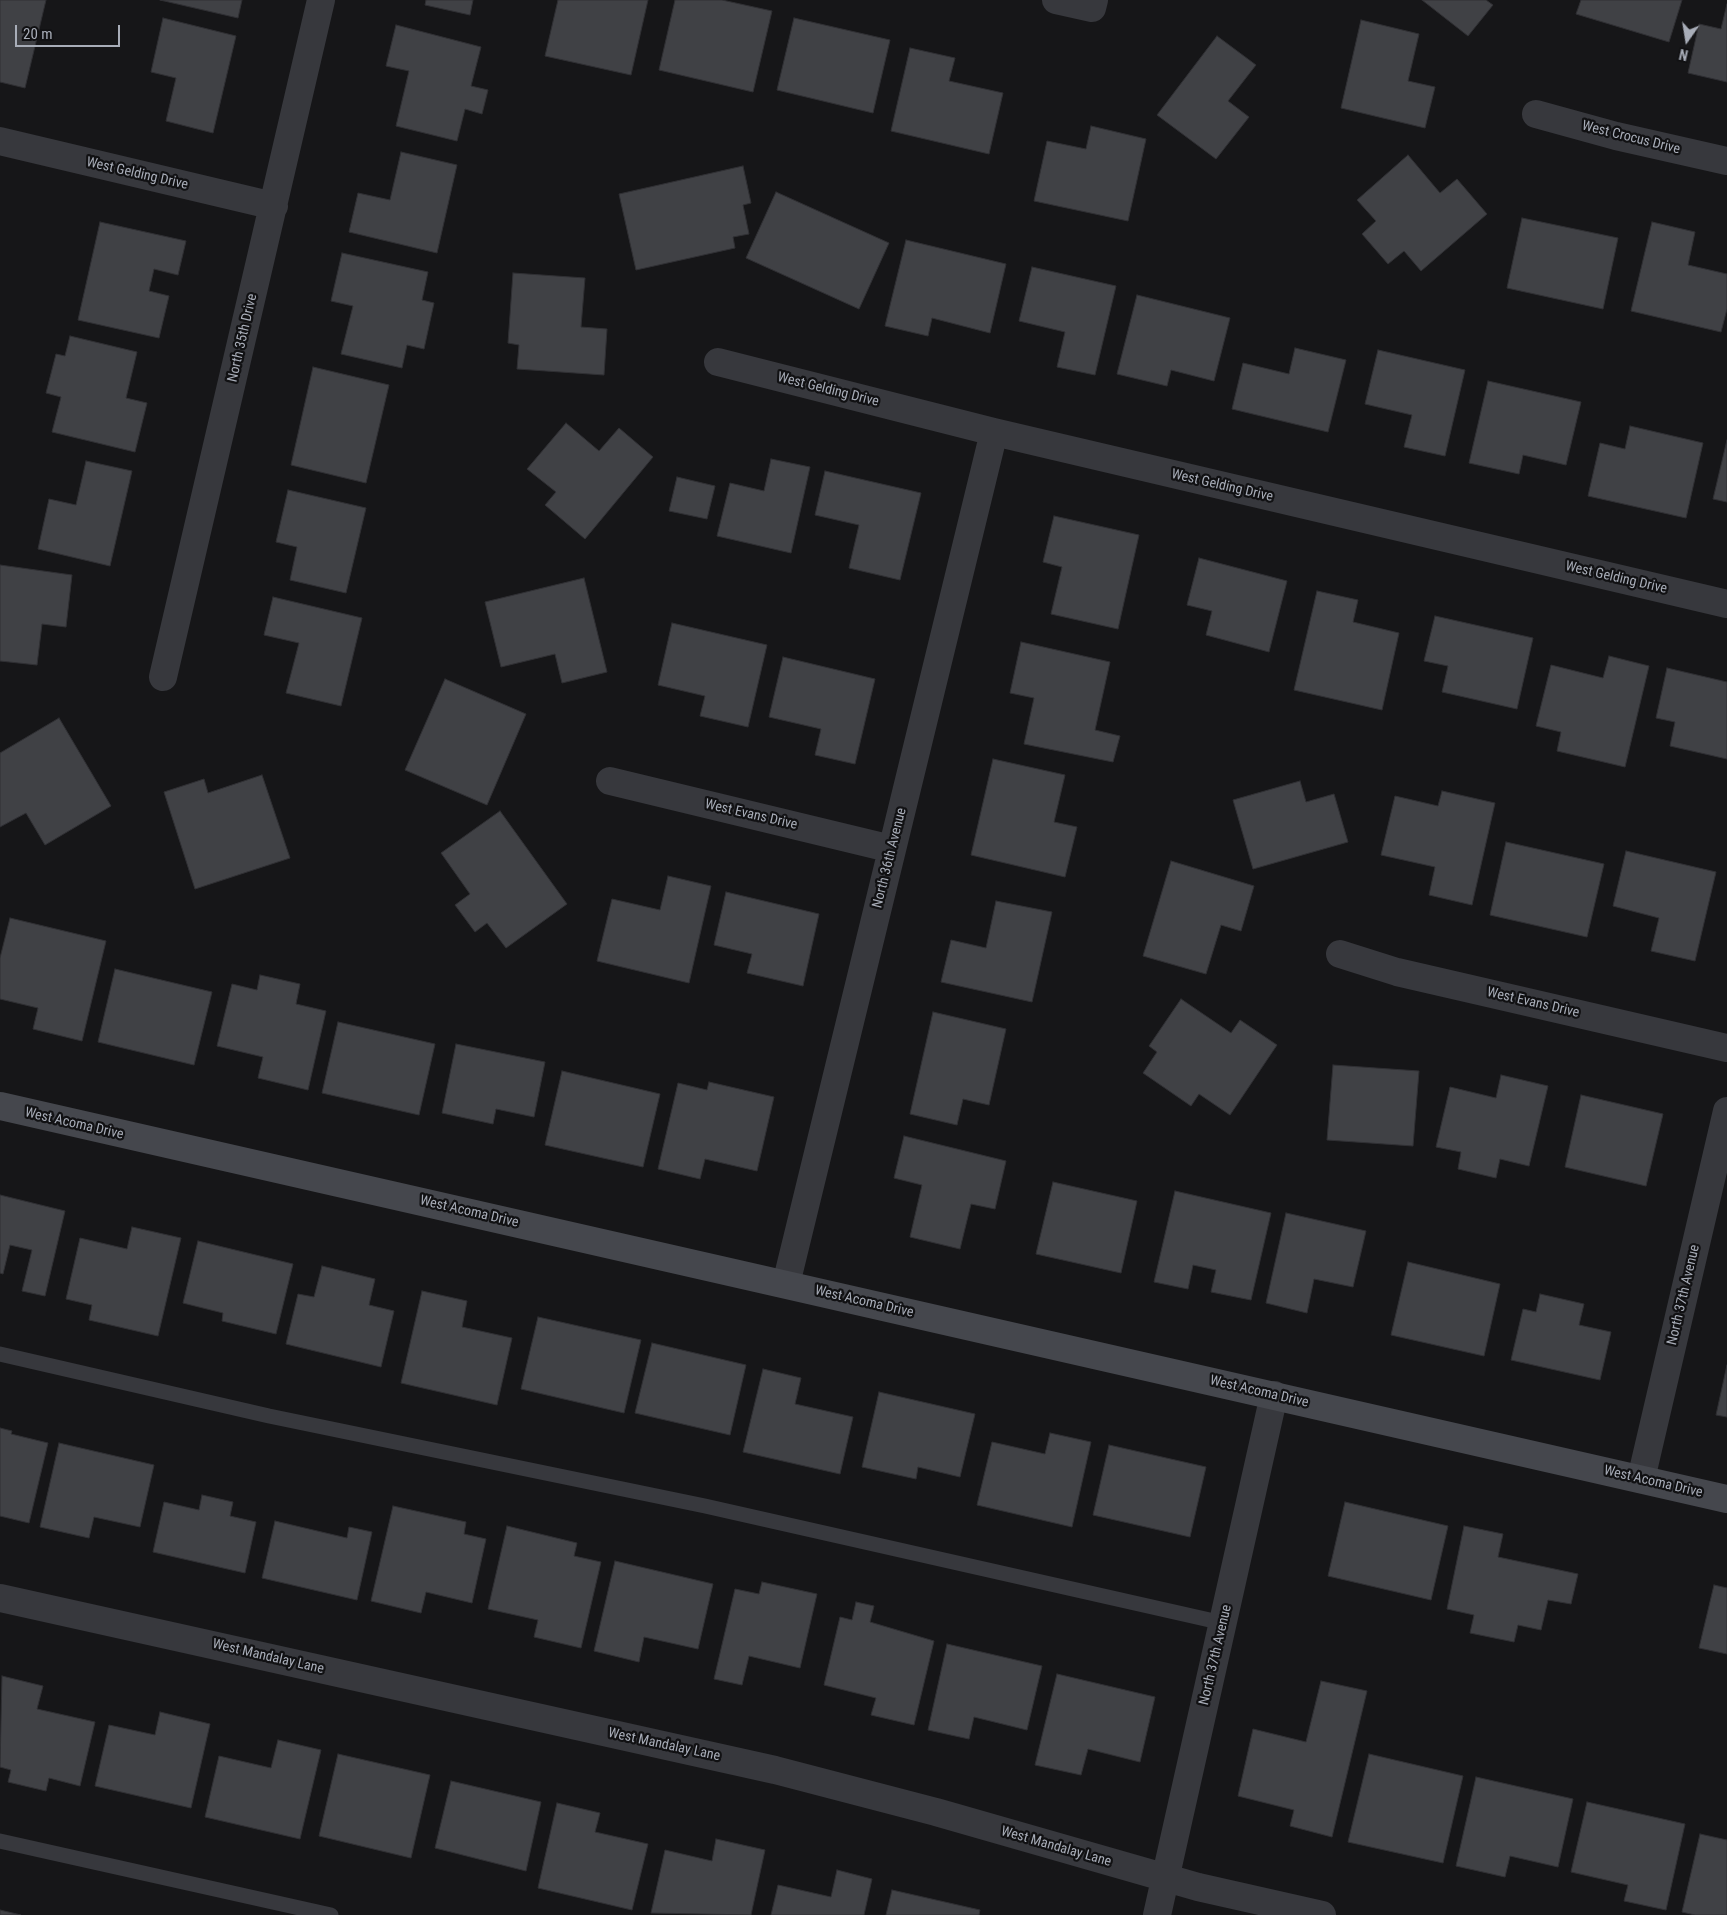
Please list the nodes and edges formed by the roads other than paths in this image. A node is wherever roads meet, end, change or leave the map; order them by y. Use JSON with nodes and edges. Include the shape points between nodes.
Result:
{"nodes":[{"id":1,"x":321,"y":0,"type":"edge"},
{"id":2,"x":1056,"y":0,"type":"edge"},
{"id":3,"x":1093,"y":4,"type":"edge"},
{"id":4,"x":1536,"y":114,"type":"dead end"},
{"id":5,"x":0,"y":141,"type":"edge"},
{"id":6,"x":1727,"y":161,"type":"edge"},
{"id":7,"x":274,"y":206,"type":"junction"},
{"id":8,"x":718,"y":362,"type":"dead end"},
{"id":9,"x":994,"y":432,"type":"junction"},
{"id":10,"x":1727,"y":604,"type":"edge"},
{"id":11,"x":163,"y":676,"type":"dead end"},
{"id":12,"x":610,"y":781,"type":"dead end"},
{"id":13,"x":892,"y":849,"type":"junction"},
{"id":14,"x":1340,"y":954,"type":"dead end"},
{"id":15,"x":1727,"y":1048,"type":"edge"},
{"id":16,"x":0,"y":1106,"type":"edge"},
{"id":17,"x":1727,"y":1111,"type":"edge"},
{"id":18,"x":786,"y":1284,"type":"junction"},
{"id":19,"x":0,"y":1354,"type":"edge"},
{"id":20,"x":1274,"y":1395,"type":"junction"},
{"id":21,"x":1641,"y":1479,"type":"junction"},
{"id":22,"x":1727,"y":1499,"type":"edge"},
{"id":23,"x":0,"y":1598,"type":"edge"},
{"id":24,"x":1223,"y":1623,"type":"junction"},
{"id":25,"x":0,"y":1841,"type":"edge"},
{"id":26,"x":1165,"y":1877,"type":"junction"},
{"id":27,"x":331,"y":1915,"type":"edge"},
{"id":28,"x":1157,"y":1915,"type":"edge"},
{"id":29,"x":1322,"y":1915,"type":"edge"}],
"edges":[{"from":1,"to":7,"type":"street","name":"North 35th Drive"},
{"from":2,"to":3,"type":"street"},
{"from":4,"to":6,"type":"street","name":"West Crocus Drive"},
{"from":5,"to":7,"type":"street","name":"West Gelding Drive"},
{"from":7,"to":11,"type":"street","name":"North 35th Drive"},
{"from":8,"to":9,"type":"street","name":"West Gelding Drive"},
{"from":9,"to":10,"type":"street","name":"West Gelding Drive"},
{"from":9,"to":13,"type":"street","name":"North 36th Avenue"},
{"from":12,"to":13,"type":"street","name":"West Evans Drive"},
{"from":13,"to":18,"type":"street","name":"North 36th Avenue"},
{"from":14,"to":15,"type":"street","name":"West Evans Drive","via":[[1397,972]]},
{"from":16,"to":18,"type":"street","name":"West Acoma Drive"},
{"from":17,"to":21,"type":"street","name":"North 37th Avenue"},
{"from":18,"to":20,"type":"street","name":"West Acoma Drive"},
{"from":19,"to":24,"type":"lane","via":[[269,1416],[705,1506]]},
{"from":20,"to":21,"type":"street","name":"West Acoma Drive"},
{"from":20,"to":24,"type":"street","name":"North 37th Avenue"},
{"from":21,"to":22,"type":"street","name":"West Acoma Drive"},
{"from":23,"to":26,"type":"street","name":"West Mandalay Lane","via":[[776,1770]]},
{"from":24,"to":26,"type":"street","name":"North 37th Avenue"},
{"from":25,"to":27,"type":"lane"},
{"from":26,"to":28,"type":"street","name":"North 37th Avenue"},
{"from":26,"to":29,"type":"street","name":"West Mandalay Lane"}]}
